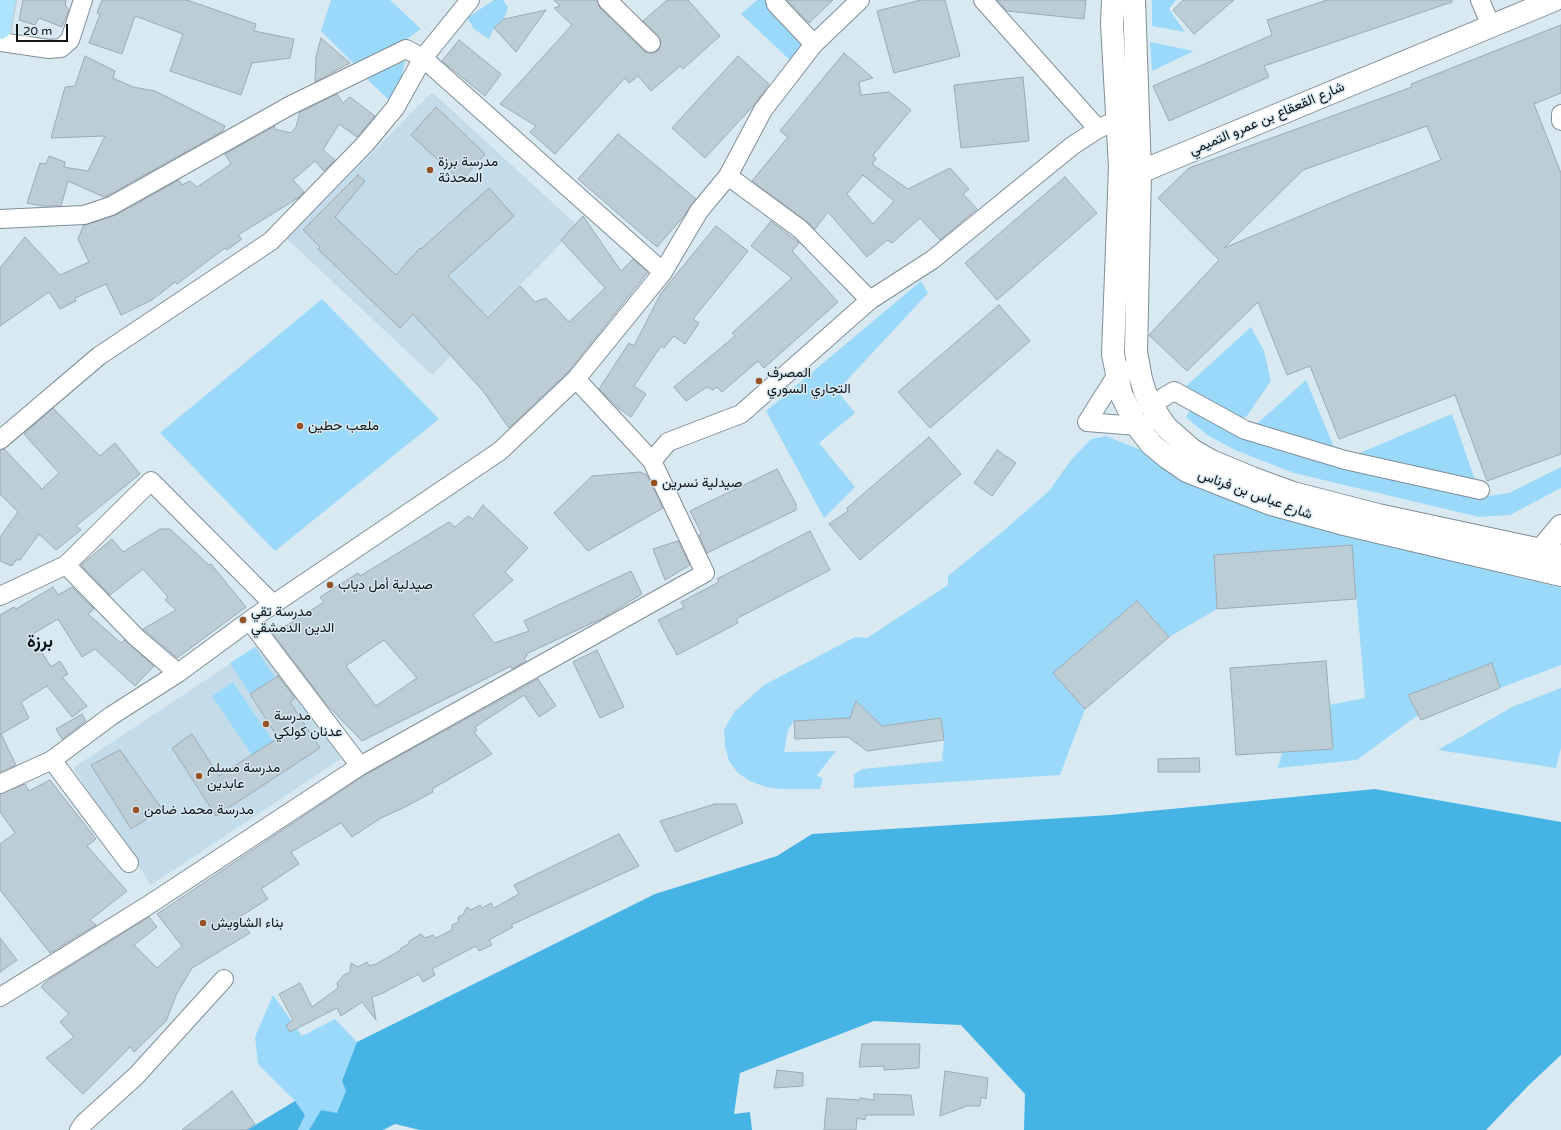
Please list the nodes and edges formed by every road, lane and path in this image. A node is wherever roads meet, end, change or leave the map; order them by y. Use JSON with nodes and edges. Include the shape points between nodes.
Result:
{"nodes":[{"id":1,"x":5,"y":0,"type":"edge"},
{"id":2,"x":83,"y":0,"type":"edge"},
{"id":3,"x":470,"y":0,"type":"edge"},
{"id":4,"x":607,"y":0,"type":"edge"},
{"id":5,"x":775,"y":0,"type":"edge"},
{"id":6,"x":860,"y":0,"type":"edge"},
{"id":7,"x":983,"y":0,"type":"edge"},
{"id":8,"x":1113,"y":0,"type":"edge"},
{"id":9,"x":1134,"y":0,"type":"edge"},
{"id":10,"x":1480,"y":0,"type":"edge"},
{"id":11,"x":1554,"y":0,"type":"edge"},
{"id":12,"x":1490,"y":26,"type":"junction"},
{"id":13,"x":0,"y":28,"type":"edge"},
{"id":14,"x":0,"y":42,"type":"edge"},
{"id":15,"x":651,"y":43,"type":"dead end"},
{"id":16,"x":814,"y":44,"type":"junction"},
{"id":17,"x":423,"y":58,"type":"junction"},
{"id":18,"x":1561,"y":114,"type":"edge"},
{"id":19,"x":1561,"y":121,"type":"edge"},
{"id":20,"x":1108,"y":124,"type":"junction"},
{"id":21,"x":1120,"y":167,"type":"junction"},
{"id":22,"x":1140,"y":172,"type":"junction"},
{"id":23,"x":728,"y":176,"type":"junction"},
{"id":24,"x":0,"y":219,"type":"edge"},
{"id":25,"x":663,"y":272,"type":"junction"},
{"id":26,"x":870,"y":300,"type":"junction"},
{"id":27,"x":1137,"y":366,"type":"junction"},
{"id":28,"x":1116,"y":376,"type":"junction"},
{"id":29,"x":576,"y":379,"type":"junction"},
{"id":30,"x":1155,"y":410,"type":"junction"},
{"id":31,"x":1138,"y":426,"type":"junction"},
{"id":32,"x":0,"y":440,"type":"edge"},
{"id":33,"x":652,"y":461,"type":"junction"},
{"id":34,"x":1480,"y":490,"type":"dead end"},
{"id":35,"x":1561,"y":526,"type":"edge"},
{"id":36,"x":1545,"y":558,"type":"edge"},
{"id":37,"x":66,"y":565,"type":"junction"},
{"id":38,"x":1561,"y":575,"type":"edge"},
{"id":39,"x":0,"y":596,"type":"edge"},
{"id":40,"x":274,"y":605,"type":"junction"},
{"id":41,"x":250,"y":621,"type":"junction"},
{"id":42,"x":178,"y":673,"type":"junction"},
{"id":43,"x":52,"y":760,"type":"junction"},
{"id":44,"x":360,"y":766,"type":"junction"},
{"id":45,"x":0,"y":784,"type":"edge"},
{"id":46,"x":130,"y":863,"type":"dead end"},
{"id":47,"x":224,"y":979,"type":"dead end"},
{"id":48,"x":0,"y":997,"type":"edge"},
{"id":49,"x":79,"y":1130,"type":"edge"}],
"edges":[{"from":1,"to":13,"type":"main road"},
{"from":2,"to":14,"type":"street","via":[[70,40],[61,48],[49,49]]},
{"from":3,"to":17,"type":"street"},
{"from":4,"to":15,"type":"street"},
{"from":5,"to":16,"type":"street"},
{"from":6,"to":16,"type":"street"},
{"from":7,"to":20,"type":"street"},
{"from":8,"to":20,"type":"main road"},
{"from":9,"to":22,"type":"main road"},
{"from":10,"to":12,"type":"street"},
{"from":11,"to":12,"type":"main road","name":"شارع القعقاع بن عمرو التميمي"},
{"from":12,"to":22,"type":"main road","name":"شارع القعقاع بن عمرو التميمي"},
{"from":16,"to":23,"type":"street","via":[[763,110]]},
{"from":17,"to":24,"type":"street","via":[[406,49],[291,105],[111,206],[84,215]]},
{"from":17,"to":25,"type":"street"},
{"from":17,"to":32,"type":"street","via":[[395,108],[366,143],[271,241],[99,356]]},
{"from":18,"to":19,"type":"street"},
{"from":20,"to":21,"type":"main road"},
{"from":20,"to":26,"type":"street","via":[[1072,146],[932,260]]},
{"from":21,"to":22,"type":"main road"},
{"from":21,"to":28,"type":"main road","name":"شارع عباس بن فرناس","via":[[1113,354]]},
{"from":22,"to":27,"type":"main road","name":"شارع عباس بن فرناس","via":[[1136,292]]},
{"from":23,"to":25,"type":"street","via":[[699,211]]},
{"from":23,"to":26,"type":"street","via":[[800,229]]},
{"from":25,"to":29,"type":"street"},
{"from":26,"to":33,"type":"street","via":[[741,414],[668,442]]},
{"from":27,"to":28,"type":"street"},
{"from":27,"to":30,"type":"main road","name":"شارع عباس بن فرناس","via":[[1140,379]]},
{"from":28,"to":31,"type":"main road","name":"شارع عباس بن فرناس","via":[[1121,394]]},
{"from":28,"to":31,"type":"street","via":[[1087,422]]},
{"from":29,"to":33,"type":"street"},
{"from":29,"to":40,"type":"street","via":[[500,451]]},
{"from":30,"to":31,"type":"street"},
{"from":30,"to":34,"type":"street","via":[[1174,391],[1245,430],[1345,460]]},
{"from":30,"to":36,"type":"main road","name":"شارع عباس بن فرناس","via":[[1175,436],[1192,450],[1211,461],[1272,485],[1335,505]]},
{"from":31,"to":36,"type":"main road","name":"شارع عباس بن فرناس","via":[[1151,444],[1187,470],[1271,504],[1340,523]]},
{"from":33,"to":44,"type":"street","via":[[704,573]]},
{"from":35,"to":36,"type":"main road"},
{"from":36,"to":38,"type":"main road"},
{"from":37,"to":39,"type":"street"},
{"from":37,"to":40,"type":"street","via":[[151,481]]},
{"from":37,"to":42,"type":"street","via":[[137,638]]},
{"from":40,"to":41,"type":"street"},
{"from":41,"to":42,"type":"street"},
{"from":41,"to":44,"type":"street"},
{"from":42,"to":43,"type":"street","via":[[111,716]]},
{"from":43,"to":45,"type":"street"},
{"from":43,"to":46,"type":"street"},
{"from":44,"to":48,"type":"street","via":[[147,906]]},
{"from":47,"to":49,"type":"street","via":[[136,1076]]}]}
